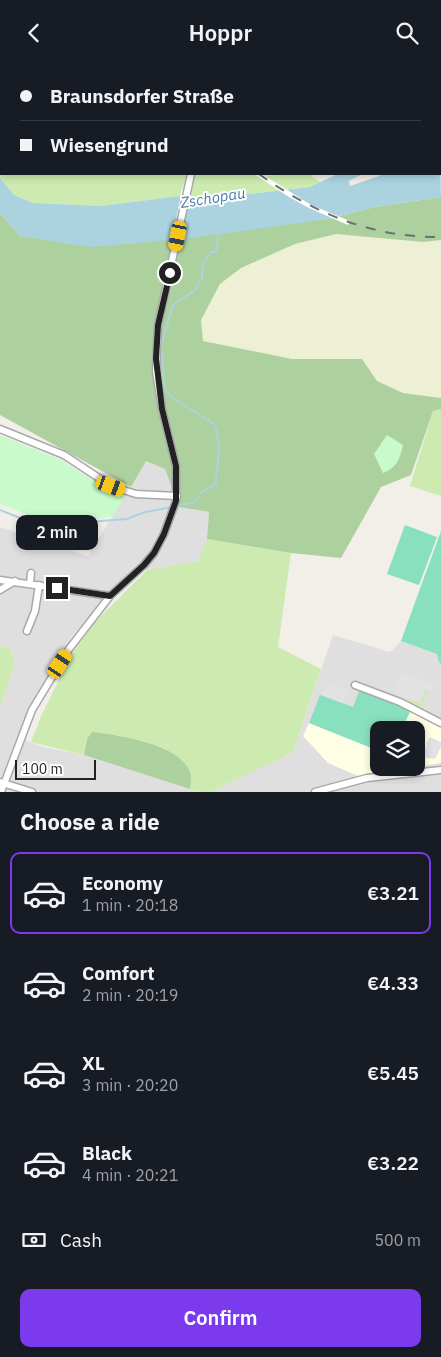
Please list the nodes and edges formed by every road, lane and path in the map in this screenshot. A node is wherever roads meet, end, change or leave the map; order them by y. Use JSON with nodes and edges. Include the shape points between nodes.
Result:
{"nodes":[{"id":1,"x":191,"y":175,"type":"edge"},
{"id":2,"x":0,"y":429,"type":"edge"},
{"id":3,"x":177,"y":498,"type":"junction"},
{"id":4,"x":31,"y":573,"type":"dead end"},
{"id":5,"x":0,"y":579,"type":"edge"},
{"id":6,"x":15,"y":581,"type":"junction"},
{"id":7,"x":30,"y":583,"type":"junction"},
{"id":8,"x":39,"y":585,"type":"junction"},
{"id":9,"x":0,"y":590,"type":"edge"},
{"id":10,"x":110,"y":596,"type":"junction"},
{"id":11,"x":27,"y":631,"type":"dead end"},
{"id":12,"x":355,"y":685,"type":"dead end"},
{"id":13,"x":441,"y":723,"type":"edge"},
{"id":14,"x":441,"y":770,"type":"edge"},
{"id":15,"x":2,"y":782,"type":"edge"},
{"id":16,"x":2,"y":792,"type":"edge"},
{"id":17,"x":32,"y":792,"type":"edge"},
{"id":18,"x":315,"y":792,"type":"edge"}],
"edges":[{"from":1,"to":3,"type":"street","via":[[158,325],[156,359],[162,409],[176,466]]},
{"from":2,"to":3,"type":"street","via":[[64,455],[116,488],[136,494]]},
{"from":3,"to":10,"type":"street","via":[[154,553]]},
{"from":4,"to":7,"type":"street"},
{"from":5,"to":6,"type":"street"},
{"from":6,"to":7,"type":"street"},
{"from":6,"to":9,"type":"street"},
{"from":7,"to":8,"type":"street"},
{"from":8,"to":10,"type":"street"},
{"from":8,"to":11,"type":"street","via":[[35,611]]},
{"from":10,"to":15,"type":"street","via":[[69,649],[32,710]]},
{"from":12,"to":13,"type":"street","via":[[400,702]]},
{"from":14,"to":18,"type":"street","via":[[367,778]]},
{"from":15,"to":16,"type":"street"},
{"from":15,"to":17,"type":"street"}]}
